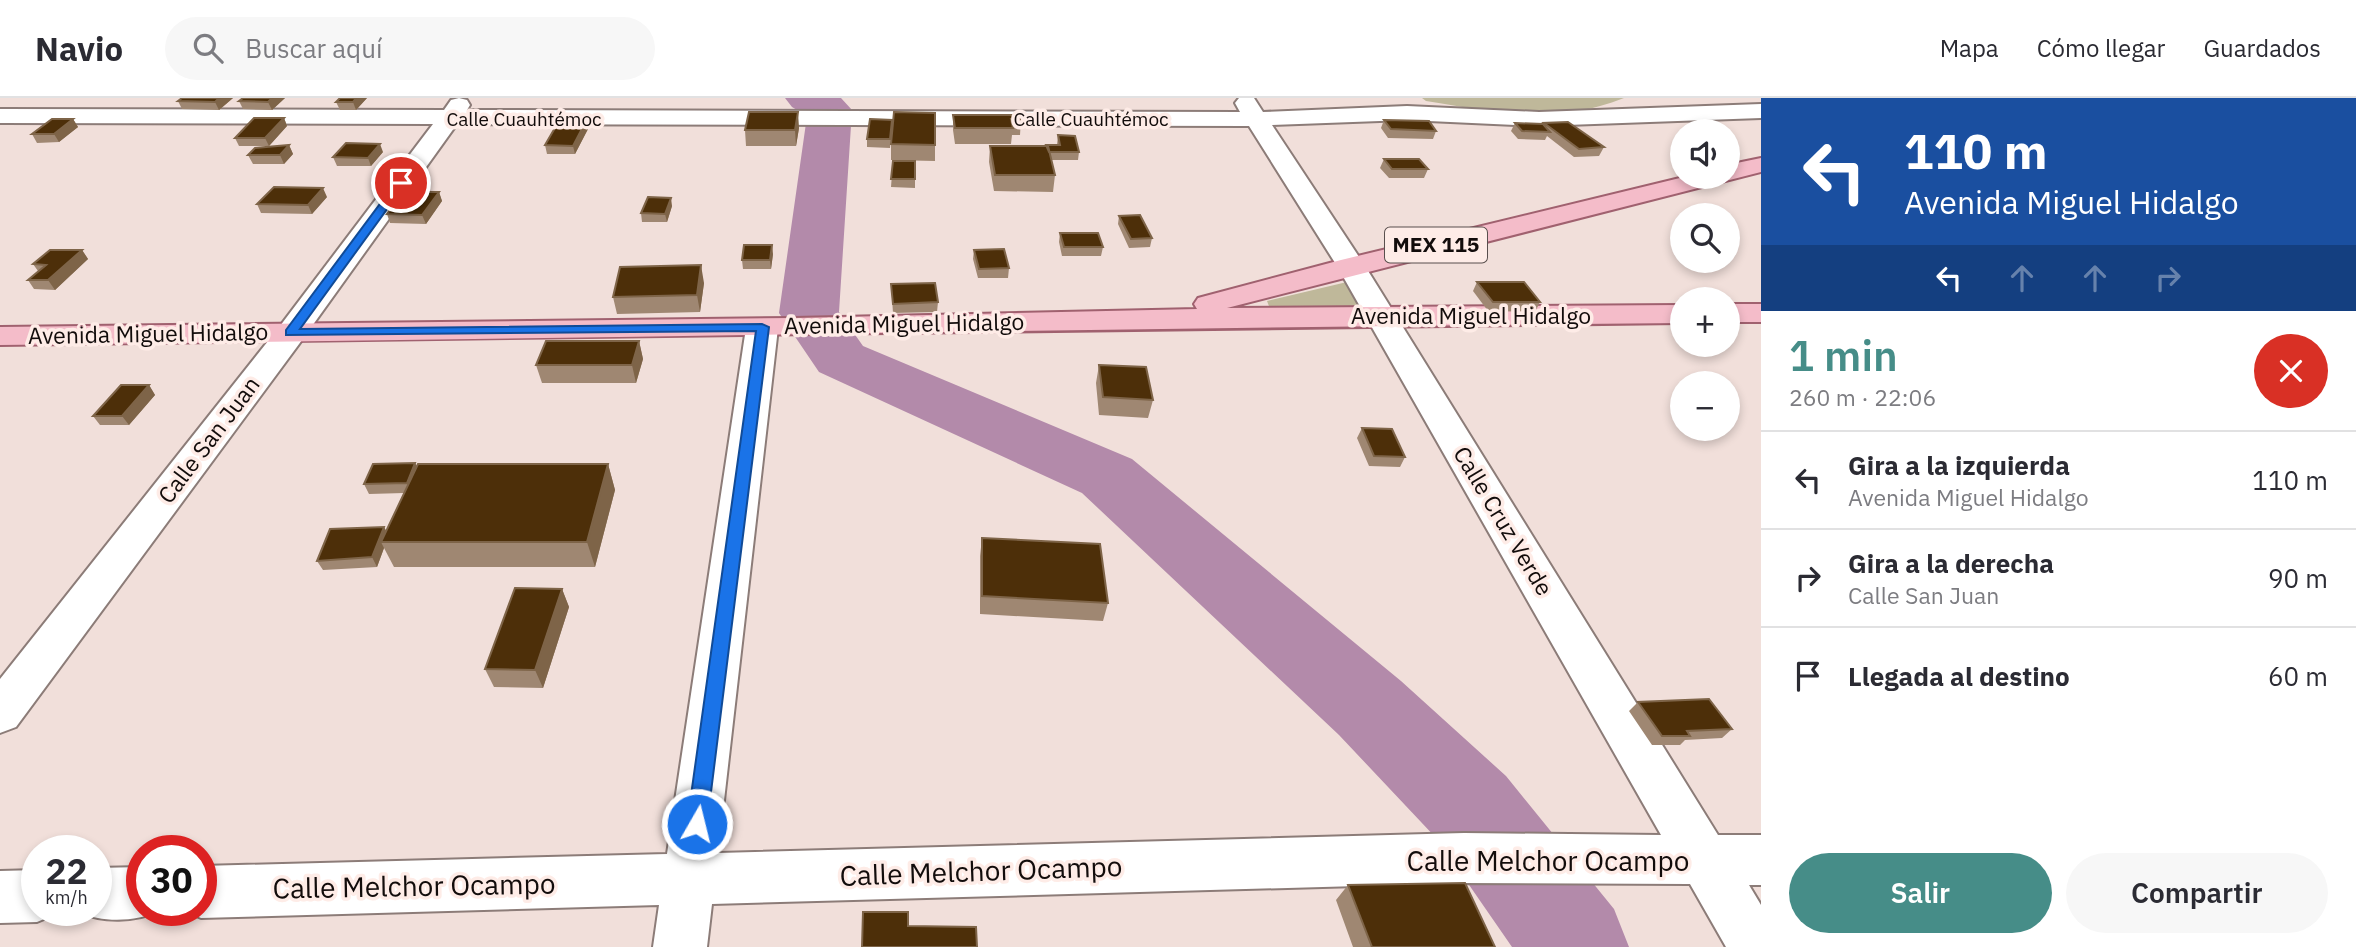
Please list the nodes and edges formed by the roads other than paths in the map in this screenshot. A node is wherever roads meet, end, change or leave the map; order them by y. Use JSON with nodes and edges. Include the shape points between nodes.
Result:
{"nodes":[{"id":1,"x":25,"y":98,"type":"edge"},
{"id":2,"x":465,"y":98,"type":"edge"},
{"id":3,"x":1250,"y":109,"type":"edge"},
{"id":4,"x":1761,"y":111,"type":"edge"},
{"id":5,"x":0,"y":116,"type":"edge"},
{"id":6,"x":448,"y":120,"type":"junction"},
{"id":7,"x":1761,"y":165,"type":"edge"},
{"id":8,"x":1740,"y":170,"type":"edge"},
{"id":9,"x":1670,"y":188,"type":"edge"},
{"id":10,"x":1351,"y":266,"type":"junction"},
{"id":11,"x":1740,"y":313,"type":"edge"},
{"id":12,"x":1761,"y":313,"type":"edge"},
{"id":13,"x":1670,"y":314,"type":"edge"},
{"id":14,"x":1382,"y":317,"type":"junction"},
{"id":15,"x":1160,"y":318,"type":"junction"},
{"id":16,"x":778,"y":327,"type":"junction"},
{"id":17,"x":291,"y":333,"type":"junction"},
{"id":18,"x":0,"y":336,"type":"edge"},
{"id":19,"x":0,"y":713,"type":"edge"},
{"id":20,"x":1761,"y":860,"type":"edge"},
{"id":21,"x":1705,"y":861,"type":"junction"},
{"id":22,"x":690,"y":879,"type":"junction"},
{"id":23,"x":217,"y":892,"type":"edge"},
{"id":24,"x":21,"y":896,"type":"edge"},
{"id":25,"x":0,"y":897,"type":"edge"},
{"id":26,"x":680,"y":947,"type":"edge"},
{"id":27,"x":1756,"y":947,"type":"edge"}],
"edges":[{"from":1,"to":5,"type":"street"},
{"from":2,"to":6,"type":"street","name":"Calle San Juan"},
{"from":3,"to":4,"type":"street","name":"Calle Cuauhtémoc","via":[[1539,119]]},
{"from":3,"to":6,"type":"street","name":"Calle Cuauhtémoc","via":[[820,120]]},
{"from":3,"to":10,"type":"street","name":"Calle Cruz Verde"},
{"from":5,"to":6,"type":"street","name":"Calle Cuauhtémoc"},
{"from":6,"to":17,"type":"street","name":"Calle San Juan"},
{"from":7,"to":8,"type":"main road"},
{"from":9,"to":10,"type":"main road","number":"MEX 115"},
{"from":10,"to":14,"type":"street","name":"Calle Cruz Verde"},
{"from":10,"to":15,"type":"main road","number":"MEX 115"},
{"from":11,"to":12,"type":"main road"},
{"from":13,"to":14,"type":"main road","name":"Avenida Miguel Hidalgo","number":"MEX 115"},
{"from":14,"to":15,"type":"main road","name":"Avenida Miguel Hidalgo","number":"MEX 115"},
{"from":14,"to":21,"type":"street","name":"Calle Cruz Verde"},
{"from":15,"to":16,"type":"main road","name":"Avenida Miguel Hidalgo","number":"MEX 115"},
{"from":16,"to":17,"type":"main road","name":"Avenida Miguel Hidalgo","number":"MEX 115"},
{"from":16,"to":22,"type":"street"},
{"from":17,"to":18,"type":"main road","name":"Avenida Miguel Hidalgo","number":"MEX 115"},
{"from":17,"to":19,"type":"street","name":"Calle San Juan"},
{"from":20,"to":21,"type":"street","name":"Calle Melchor Ocampo"},
{"from":21,"to":22,"type":"street","name":"Calle Melchor Ocampo","via":[[1464,858]]},
{"from":21,"to":27,"type":"street","name":"Calle Cruz Verde"},
{"from":22,"to":23,"type":"street","name":"Calle Melchor Ocampo"},
{"from":22,"to":26,"type":"street"},
{"from":24,"to":25,"type":"street"}]}
